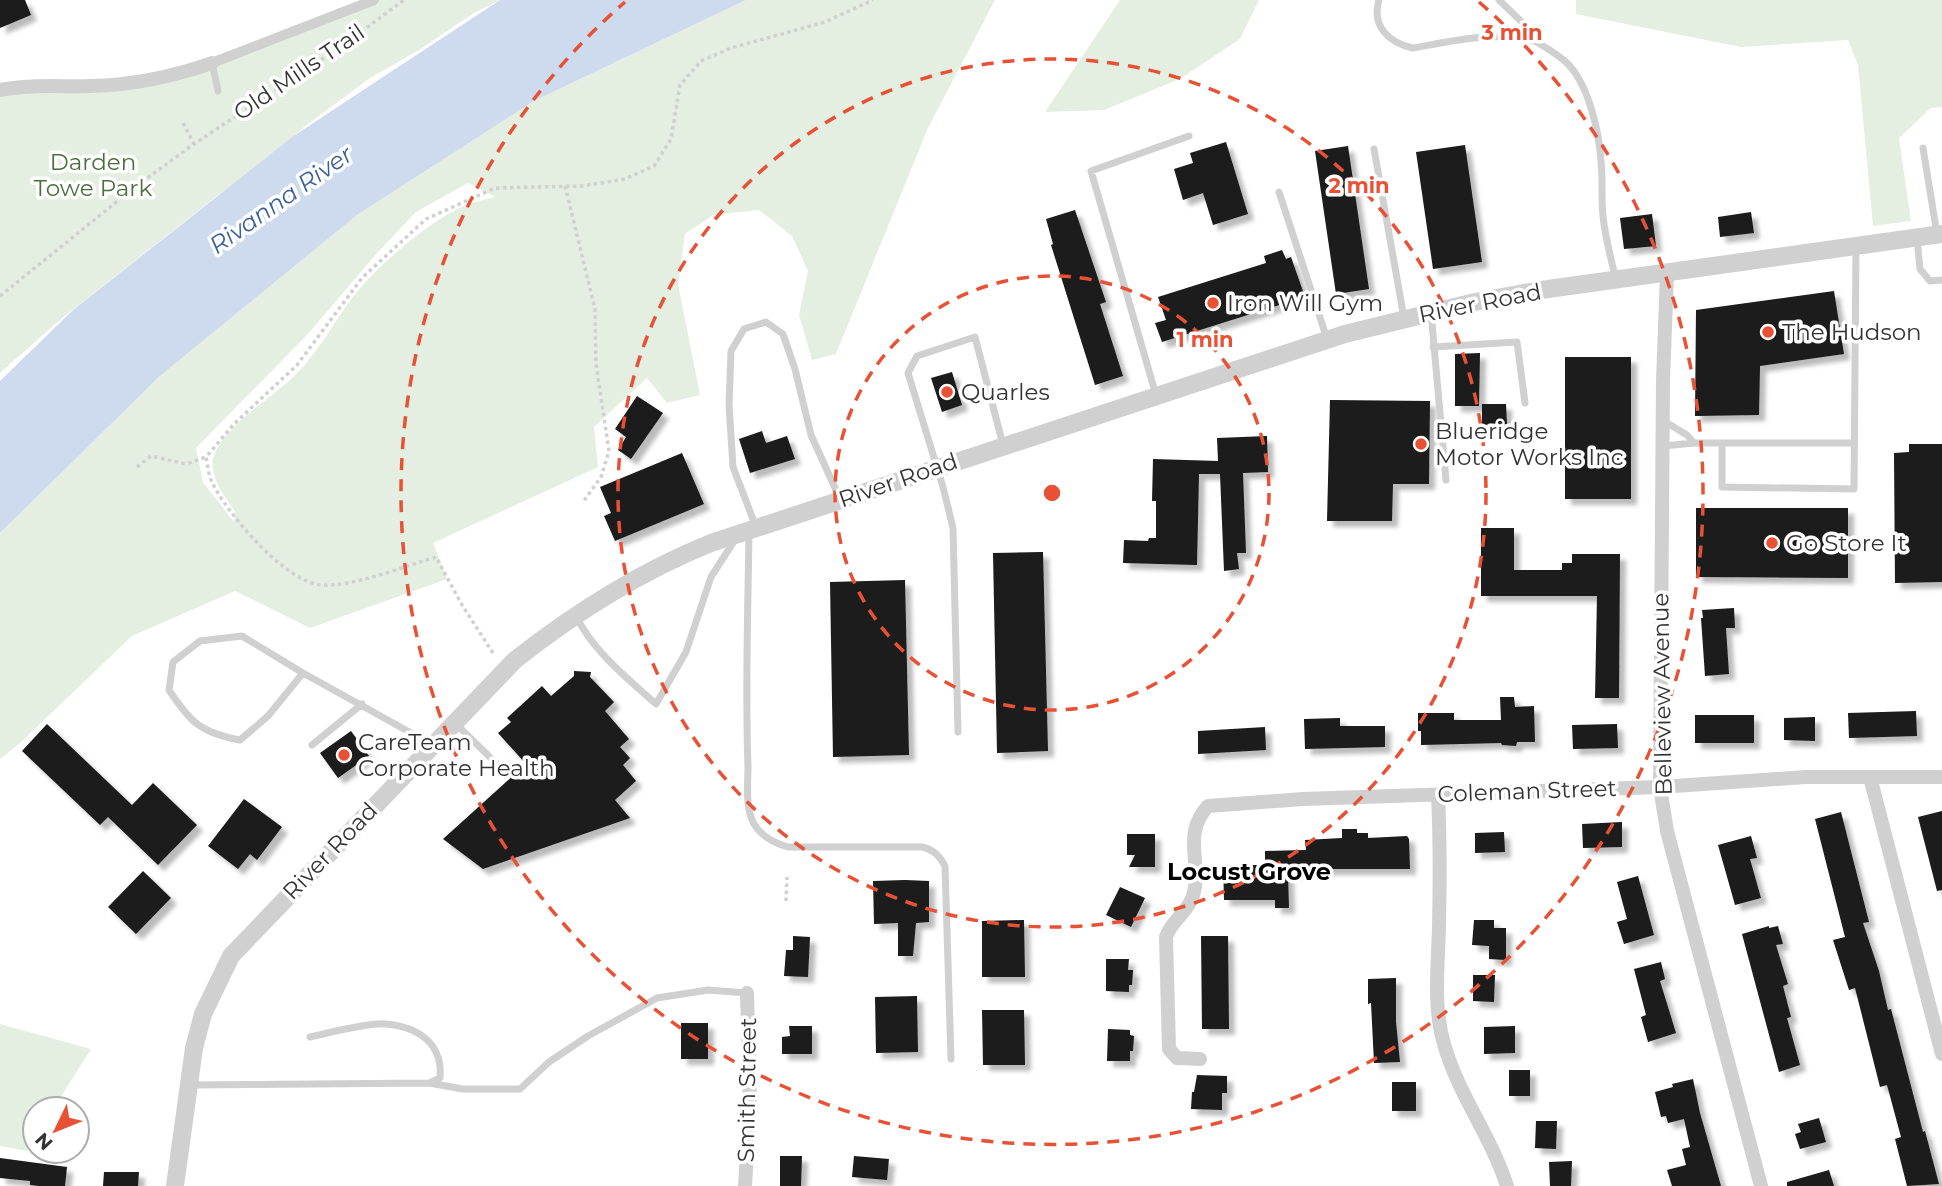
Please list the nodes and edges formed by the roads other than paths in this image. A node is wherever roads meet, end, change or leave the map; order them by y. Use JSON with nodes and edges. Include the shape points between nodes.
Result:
{"nodes":[{"id":1,"x":374,"y":0,"type":"edge"},
{"id":2,"x":1379,"y":0,"type":"edge"},
{"id":3,"x":1499,"y":0,"type":"edge"},
{"id":4,"x":1537,"y":43,"type":"junction"},
{"id":5,"x":212,"y":64,"type":"junction"},
{"id":6,"x":0,"y":90,"type":"edge"},
{"id":7,"x":218,"y":91,"type":"dead end"},
{"id":8,"x":1189,"y":136,"type":"dead end"},
{"id":9,"x":1923,"y":148,"type":"dead end"},
{"id":10,"x":1374,"y":149,"type":"dead end"},
{"id":11,"x":1279,"y":191,"type":"dead end"},
{"id":12,"x":1940,"y":234,"type":"edge"},
{"id":13,"x":1917,"y":237,"type":"junction"},
{"id":14,"x":1856,"y":246,"type":"junction"},
{"id":15,"x":1667,"y":274,"type":"junction"},
{"id":16,"x":1942,"y":280,"type":"edge"},
{"id":17,"x":1616,"y":281,"type":"junction"},
{"id":18,"x":1431,"y":312,"type":"junction"},
{"id":19,"x":1404,"y":318,"type":"junction"},
{"id":20,"x":1327,"y":340,"type":"junction"},
{"id":21,"x":1433,"y":347,"type":"junction"},
{"id":22,"x":1156,"y":395,"type":"junction"},
{"id":23,"x":1525,"y":403,"type":"dead end"},
{"id":24,"x":1663,"y":420,"type":"junction"},
{"id":25,"x":1695,"y":443,"type":"junction"},
{"id":26,"x":1722,"y":443,"type":"junction"},
{"id":27,"x":1854,"y":443,"type":"junction"},
{"id":28,"x":1003,"y":445,"type":"junction"},
{"id":29,"x":1662,"y":446,"type":"junction"},
{"id":30,"x":937,"y":467,"type":"junction"},
{"id":31,"x":1446,"y":480,"type":"dead end"},
{"id":32,"x":841,"y":500,"type":"junction"},
{"id":33,"x":748,"y":531,"type":"junction"},
{"id":34,"x":575,"y":614,"type":"junction"},
{"id":35,"x":303,"y":673,"type":"junction"},
{"id":36,"x":362,"y":704,"type":"junction"},
{"id":37,"x":454,"y":723,"type":"junction"},
{"id":38,"x":958,"y":732,"type":"dead end"},
{"id":39,"x":432,"y":744,"type":"junction"},
{"id":40,"x":312,"y":745,"type":"dead end"},
{"id":41,"x":499,"y":766,"type":"dead end"},
{"id":42,"x":1870,"y":777,"type":"junction"},
{"id":43,"x":1942,"y":777,"type":"edge"},
{"id":44,"x":1660,"y":786,"type":"junction"},
{"id":45,"x":1438,"y":794,"type":"junction"},
{"id":46,"x":747,"y":993,"type":"joint"},
{"id":47,"x":310,"y":1037,"type":"dead end"},
{"id":48,"x":1942,"y":1054,"type":"edge"},
{"id":49,"x":951,"y":1059,"type":"dead end"},
{"id":50,"x":1200,"y":1059,"type":"dead end"},
{"id":51,"x":429,"y":1083,"type":"junction"},
{"id":52,"x":190,"y":1085,"type":"junction"},
{"id":53,"x":175,"y":1186,"type":"edge"},
{"id":54,"x":745,"y":1186,"type":"edge"},
{"id":55,"x":1507,"y":1186,"type":"edge"},
{"id":56,"x":1761,"y":1186,"type":"edge"}],
"edges":[{"from":1,"to":5,"type":"street"},
{"from":2,"to":4,"type":"lane","via":[[1377,18],[1382,30],[1401,45],[1413,48],[1488,38]]},
{"from":3,"to":4,"type":"lane"},
{"from":4,"to":17,"type":"lane","via":[[1570,66],[1590,107],[1602,163],[1603,218]]},
{"from":5,"to":6,"type":"street","via":[[125,85]]},
{"from":5,"to":7,"type":"lane"},
{"from":8,"to":22,"type":"lane","via":[[1091,171]]},
{"from":9,"to":12,"type":"lane"},
{"from":10,"to":19,"type":"lane"},
{"from":11,"to":20,"type":"lane"},
{"from":12,"to":13,"type":"street","name":"River Road"},
{"from":13,"to":14,"type":"street","name":"River Road"},
{"from":13,"to":16,"type":"lane","via":[[1920,269],[1930,281]]},
{"from":14,"to":15,"type":"street","name":"River Road"},
{"from":14,"to":27,"type":"lane"},
{"from":15,"to":17,"type":"street","name":"River Road"},
{"from":15,"to":24,"type":"street","name":"Belleview Avenue"},
{"from":17,"to":18,"type":"street","name":"River Road","via":[[1541,290]]},
{"from":18,"to":19,"type":"street","name":"River Road"},
{"from":18,"to":21,"type":"lane"},
{"from":19,"to":20,"type":"street","name":"River Road"},
{"from":20,"to":22,"type":"street","name":"River Road"},
{"from":21,"to":23,"type":"lane","via":[[1517,342]]},
{"from":21,"to":31,"type":"lane"},
{"from":22,"to":28,"type":"street","name":"River Road"},
{"from":24,"to":25,"type":"lane"},
{"from":24,"to":29,"type":"street","name":"Belleview Avenue"},
{"from":25,"to":26,"type":"lane"},
{"from":25,"to":29,"type":"lane"},
{"from":26,"to":27,"type":"lane"},
{"from":26,"to":27,"type":"lane","via":[[1722,487],[1854,489]]},
{"from":28,"to":30,"type":"street","name":"River Road"},
{"from":28,"to":30,"type":"lane","via":[[975,337],[917,356],[908,373]]},
{"from":29,"to":44,"type":"street","name":"Belleview Avenue"},
{"from":30,"to":32,"type":"street","name":"River Road"},
{"from":30,"to":38,"type":"lane","via":[[953,528]]},
{"from":32,"to":33,"type":"street","name":"River Road"},
{"from":32,"to":33,"type":"lane","via":[[811,435],[783,334],[766,322],[744,329],[731,351],[729,405],[733,467]]},
{"from":33,"to":34,"type":"street","name":"River Road","via":[[642,574]]},
{"from":33,"to":34,"type":"lane","via":[[711,577],[686,652],[656,704],[583,631]]},
{"from":33,"to":49,"type":"lane","via":[[747,737],[753,823],[761,834],[788,847],[922,847],[940,857],[945,866]]},
{"from":34,"to":37,"type":"street","name":"River Road","via":[[515,660]]},
{"from":35,"to":35,"type":"lane","via":[[243,636],[200,641],[173,662],[169,690],[186,717],[215,736],[240,740],[268,716]]},
{"from":35,"to":36,"type":"lane"},
{"from":36,"to":39,"type":"lane"},
{"from":36,"to":40,"type":"lane"},
{"from":37,"to":39,"type":"street","name":"River Road"},
{"from":37,"to":41,"type":"lane"},
{"from":39,"to":52,"type":"street","name":"River Road","via":[[231,956],[203,1014]]},
{"from":42,"to":43,"type":"street","name":"Coleman Street"},
{"from":42,"to":44,"type":"street","name":"Coleman Street"},
{"from":42,"to":48,"type":"street"},
{"from":44,"to":45,"type":"street","name":"Coleman Street"},
{"from":44,"to":56,"type":"street","name":"Belleview Avenue","via":[[1667,831]]},
{"from":45,"to":50,"type":"street","name":"Coleman Street","via":[[1221,804],[1208,806],[1199,815],[1194,826],[1195,893],[1166,937],[1169,1049],[1177,1058]]},
{"from":45,"to":55,"type":"street","via":[[1440,1023],[1452,1070]]},
{"from":46,"to":51,"type":"lane","via":[[708,990],[657,998],[588,1036],[520,1089],[463,1089]]},
{"from":46,"to":54,"type":"street","name":"Smith Street","via":[[750,1102]]},
{"from":47,"to":51,"type":"lane","via":[[384,1023],[422,1034],[441,1064],[440,1078]]},
{"from":51,"to":52,"type":"lane"},
{"from":52,"to":53,"type":"street","name":"River Road"}]}
